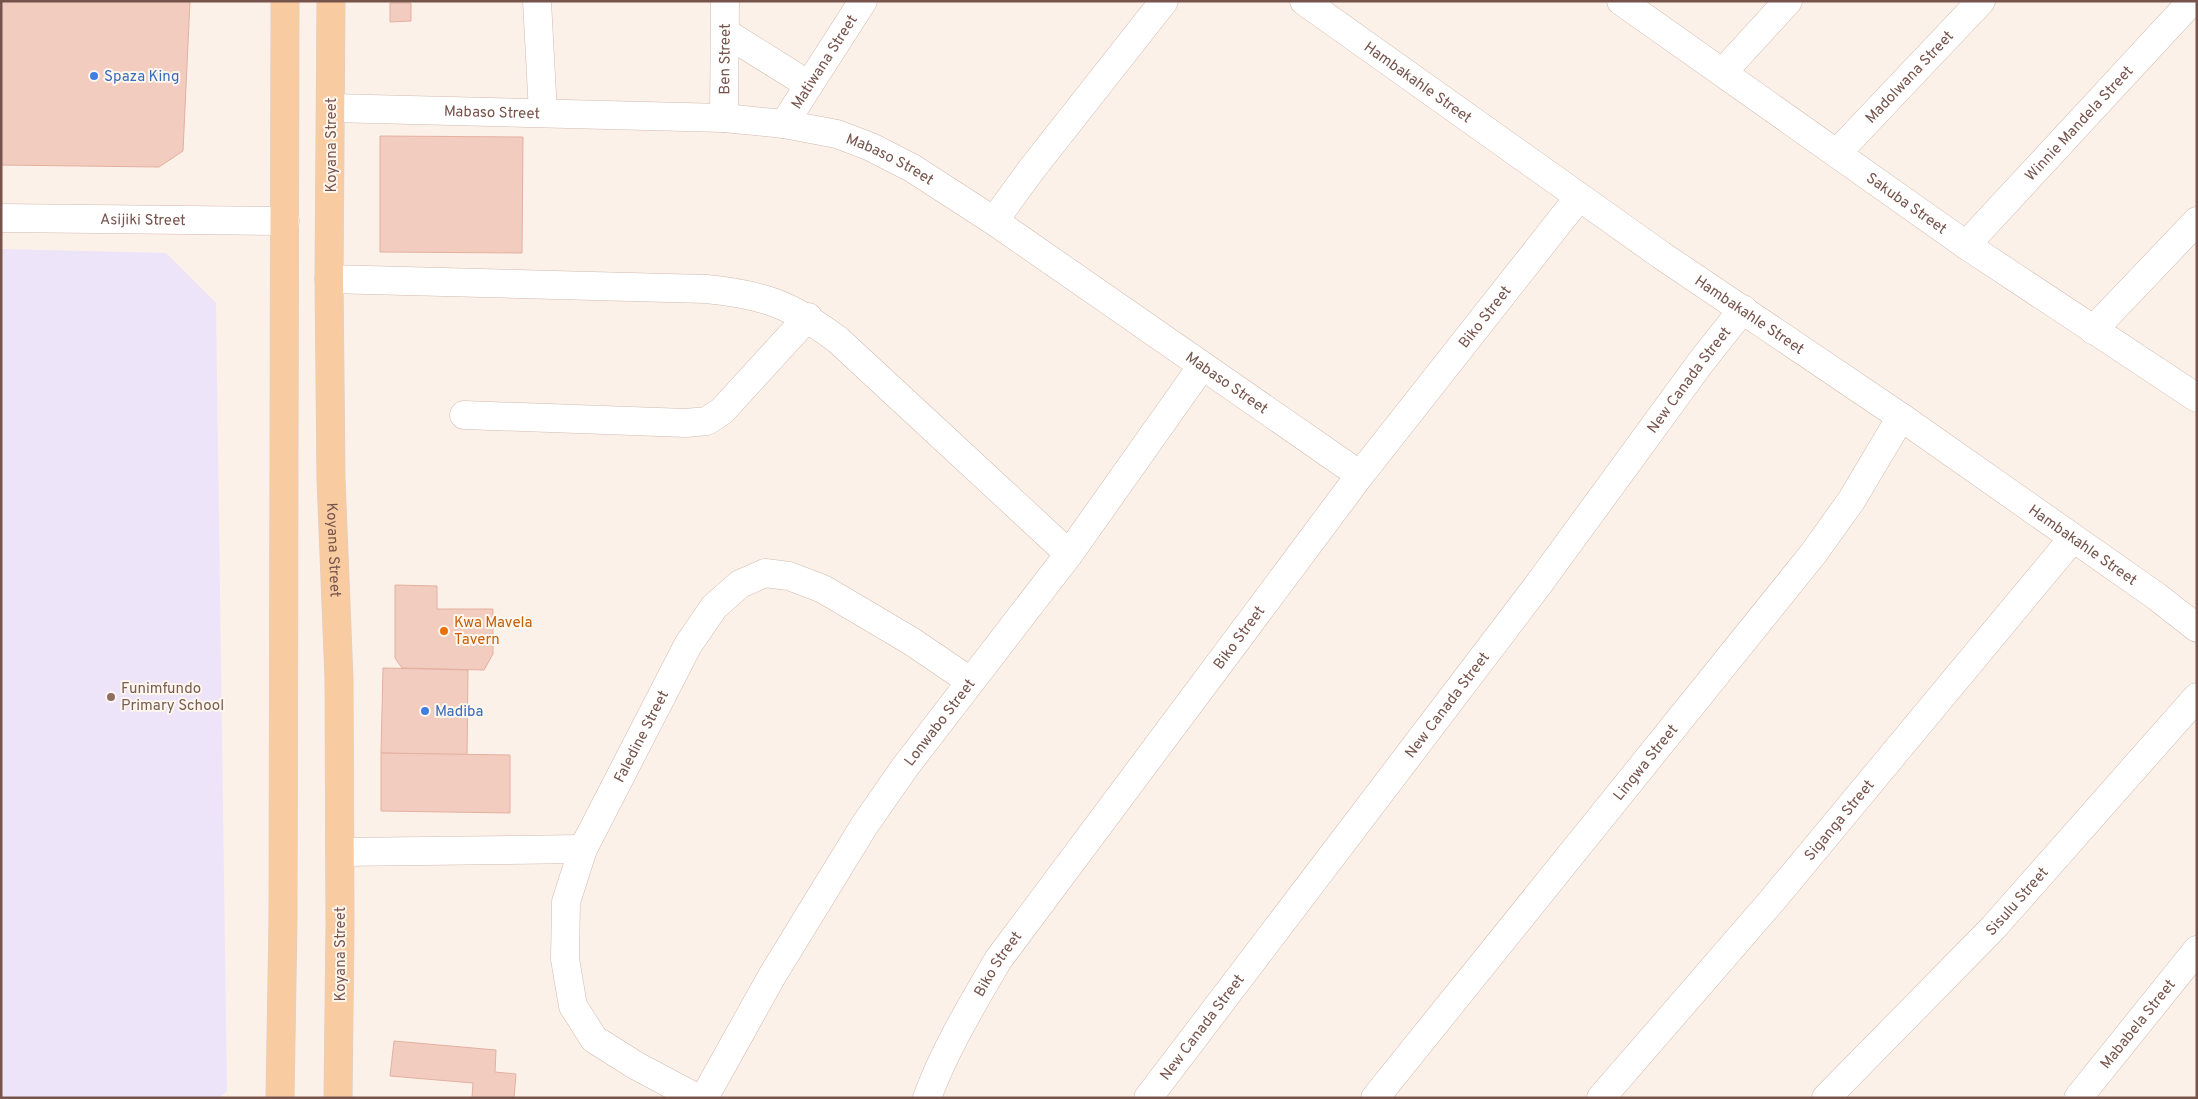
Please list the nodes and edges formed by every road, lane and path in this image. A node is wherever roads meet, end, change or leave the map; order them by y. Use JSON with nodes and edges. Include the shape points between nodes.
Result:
{"nodes":[{"id":1,"x":285,"y":1,"type":"edge"},
{"id":2,"x":330,"y":1,"type":"edge"},
{"id":3,"x":537,"y":1,"type":"edge"},
{"id":4,"x":725,"y":1,"type":"edge"},
{"id":5,"x":864,"y":1,"type":"edge"},
{"id":6,"x":1164,"y":1,"type":"edge"},
{"id":7,"x":1304,"y":1,"type":"edge"},
{"id":8,"x":1621,"y":1,"type":"edge"},
{"id":9,"x":1788,"y":1,"type":"edge"},
{"id":10,"x":1982,"y":1,"type":"edge"},
{"id":11,"x":2192,"y":1,"type":"edge"},
{"id":12,"x":726,"y":33,"type":"junction"},
{"id":13,"x":1723,"y":72,"type":"junction"},
{"id":14,"x":808,"y":85,"type":"junction"},
{"id":15,"x":331,"y":108,"type":"junction"},
{"id":16,"x":543,"y":112,"type":"junction"},
{"id":17,"x":724,"y":118,"type":"junction"},
{"id":18,"x":784,"y":124,"type":"junction"},
{"id":19,"x":1837,"y":153,"type":"junction"},
{"id":20,"x":1579,"y":197,"type":"junction"},
{"id":21,"x":1,"y":218,"type":"edge"},
{"id":22,"x":285,"y":221,"type":"junction"},
{"id":23,"x":994,"y":221,"type":"junction"},
{"id":24,"x":2197,"y":221,"type":"edge"},
{"id":25,"x":1966,"y":245,"type":"junction"},
{"id":26,"x":329,"y":278,"type":"junction"},
{"id":27,"x":1742,"y":309,"type":"junction"},
{"id":28,"x":808,"y":318,"type":"junction"},
{"id":29,"x":2093,"y":330,"type":"junction"},
{"id":30,"x":1202,"y":366,"type":"junction"},
{"id":31,"x":2197,"y":398,"type":"edge"},
{"id":32,"x":464,"y":415,"type":"dead end"},
{"id":33,"x":1901,"y":417,"type":"junction"},
{"id":34,"x":1360,"y":475,"type":"junction"},
{"id":35,"x":2073,"y":538,"type":"junction"},
{"id":36,"x":1069,"y":554,"type":"junction"},
{"id":37,"x":2197,"y":628,"type":"edge"},
{"id":38,"x":970,"y":681,"type":"junction"},
{"id":39,"x":2197,"y":697,"type":"edge"},
{"id":40,"x":583,"y":849,"type":"junction"},
{"id":41,"x":340,"y":852,"type":"junction"},
{"id":42,"x":2197,"y":950,"type":"edge"},
{"id":43,"x":280,"y":1098,"type":"edge"},
{"id":44,"x":338,"y":1098,"type":"edge"},
{"id":45,"x":697,"y":1098,"type":"edge"},
{"id":46,"x":704,"y":1098,"type":"edge"},
{"id":47,"x":927,"y":1098,"type":"edge"},
{"id":48,"x":1148,"y":1098,"type":"edge"},
{"id":49,"x":1375,"y":1098,"type":"edge"},
{"id":50,"x":1601,"y":1098,"type":"edge"},
{"id":51,"x":1826,"y":1098,"type":"edge"},
{"id":52,"x":2078,"y":1098,"type":"edge"}],
"edges":[{"from":1,"to":22,"type":"main road"},
{"from":2,"to":15,"type":"main road","name":"Koyana Street"},
{"from":3,"to":16,"type":"street"},
{"from":4,"to":12,"type":"street","name":"Ben Street"},
{"from":5,"to":14,"type":"street","name":"Matiwana Street"},
{"from":6,"to":23,"type":"street","via":[[1030,170]]},
{"from":7,"to":20,"type":"street","name":"Hambakahle Street"},
{"from":8,"to":13,"type":"street","name":"Sakuba Street"},
{"from":9,"to":13,"type":"street"},
{"from":10,"to":19,"type":"street","name":"Madolwana Street"},
{"from":11,"to":25,"type":"street","name":"Winnie Mandela Street"},
{"from":12,"to":14,"type":"street"},
{"from":12,"to":17,"type":"street","name":"Ben Street"},
{"from":13,"to":19,"type":"street","name":"Sakuba Street"},
{"from":14,"to":18,"type":"street","name":"Matiwana Street"},
{"from":15,"to":16,"type":"street","name":"Mabaso Street"},
{"from":15,"to":26,"type":"main road","name":"Koyana Street"},
{"from":16,"to":17,"type":"street","name":"Mabaso Street"},
{"from":17,"to":18,"type":"street","name":"Mabaso Street"},
{"from":18,"to":23,"type":"street","name":"Mabaso Street","via":[[836,134],[871,147],[912,168]]},
{"from":19,"to":25,"type":"street","name":"Sakuba Street"},
{"from":20,"to":27,"type":"street","name":"Hambakahle Street"},
{"from":20,"to":34,"type":"street","name":"Biko Street"},
{"from":21,"to":22,"type":"street","name":"Asijiki Street"},
{"from":22,"to":43,"type":"main road"},
{"from":23,"to":30,"type":"street","name":"Mabaso Street"},
{"from":24,"to":29,"type":"street"},
{"from":25,"to":29,"type":"street","name":"Sakuba Street"},
{"from":26,"to":28,"type":"street","via":[[706,289],[746,293],[778,303]]},
{"from":26,"to":41,"type":"main road","name":"Koyana Street"},
{"from":27,"to":33,"type":"street","name":"Hambakahle Street"},
{"from":27,"to":48,"type":"street","name":"New Canada Street","via":[[1538,586]]},
{"from":28,"to":32,"type":"street","via":[[722,412],[707,421],[686,423]]},
{"from":28,"to":36,"type":"street","via":[[838,340]]},
{"from":29,"to":31,"type":"street","name":"Sakuba Street"},
{"from":30,"to":34,"type":"street","name":"Mabaso Street"},
{"from":30,"to":36,"type":"street","name":"Lonwabo Street"},
{"from":33,"to":35,"type":"street","name":"Hambakahle Street"},
{"from":33,"to":49,"type":"street","name":"Lingwa Street","via":[[1851,501],[1813,554]]},
{"from":34,"to":47,"type":"street","name":"Biko Street","via":[[998,960],[959,1026]]},
{"from":35,"to":37,"type":"street","name":"Hambakahle Street"},
{"from":35,"to":50,"type":"street","name":"Siganga Street","via":[[1770,903]]},
{"from":36,"to":38,"type":"street","name":"Lonwabo Street"},
{"from":38,"to":40,"type":"street","name":"Faledine Street","via":[[911,641],[823,589],[790,576],[765,573],[740,584],[714,607],[688,645]]},
{"from":38,"to":46,"type":"street","name":"Lonwabo Street","via":[[864,826],[772,976]]},
{"from":39,"to":51,"type":"street","name":"Sisulu Street","via":[[1993,928]]},
{"from":40,"to":41,"type":"street"},
{"from":40,"to":45,"type":"street","name":"Faledine Street","via":[[566,902],[565,958],[573,1006],[594,1039],[634,1065]]},
{"from":41,"to":44,"type":"main road","name":"Koyana Street"},
{"from":42,"to":52,"type":"street","name":"Mababela Street"}]}
